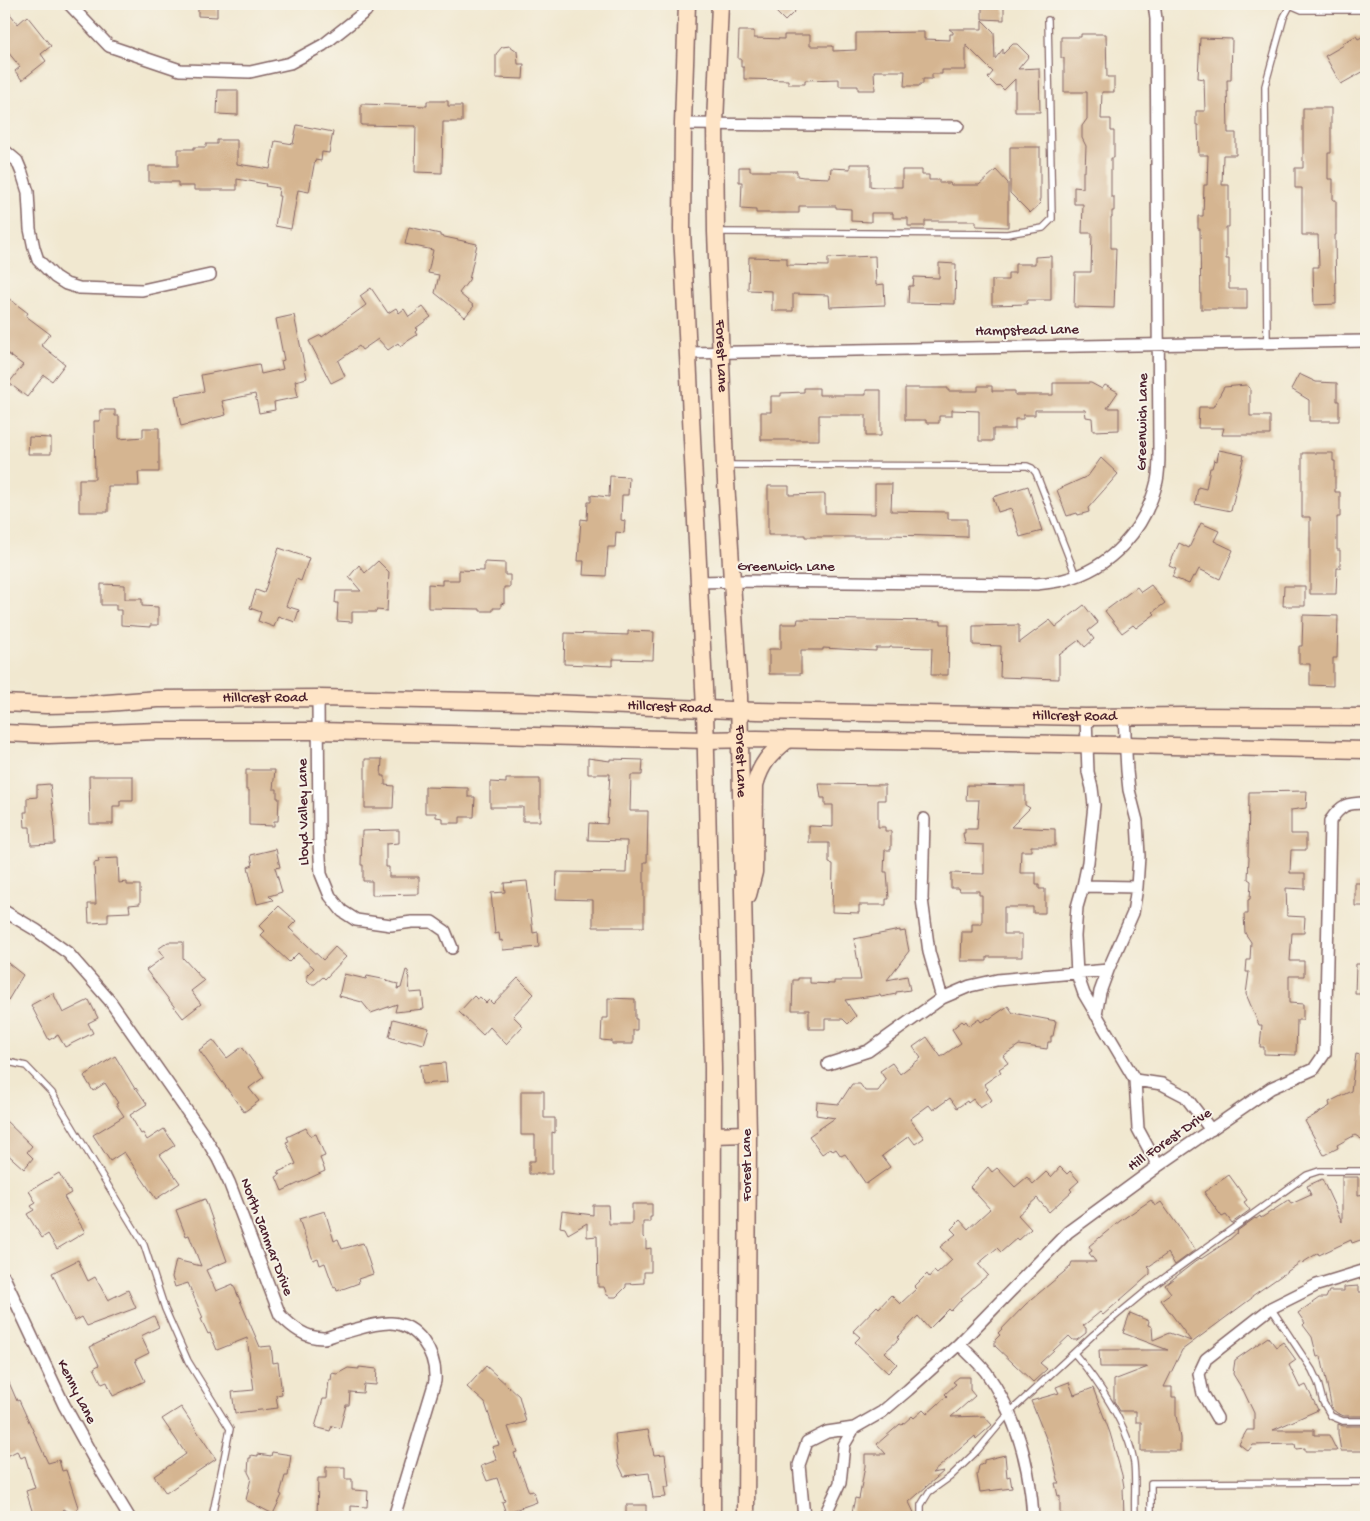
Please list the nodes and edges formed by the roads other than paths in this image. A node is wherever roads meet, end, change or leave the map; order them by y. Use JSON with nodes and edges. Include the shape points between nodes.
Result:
{"nodes":[{"id":1,"x":69,"y":4,"type":"edge"},
{"id":2,"x":687,"y":4,"type":"edge"},
{"id":3,"x":720,"y":4,"type":"edge"},
{"id":4,"x":1154,"y":4,"type":"edge"},
{"id":5,"x":1289,"y":4,"type":"edge"},
{"id":6,"x":1366,"y":10,"type":"edge"},
{"id":7,"x":366,"y":11,"type":"dead end"},
{"id":8,"x":1048,"y":20,"type":"dead end"},
{"id":9,"x":683,"y":124,"type":"junction"},
{"id":10,"x":715,"y":124,"type":"junction"},
{"id":11,"x":958,"y":126,"type":"dead end"},
{"id":12,"x":4,"y":150,"type":"edge"},
{"id":13,"x":716,"y":232,"type":"junction"},
{"id":14,"x":210,"y":275,"type":"dead end"},
{"id":15,"x":1366,"y":341,"type":"edge"},
{"id":16,"x":1267,"y":342,"type":"junction"},
{"id":17,"x":1158,"y":344,"type":"junction"},
{"id":18,"x":721,"y":352,"type":"junction"},
{"id":19,"x":688,"y":353,"type":"junction"},
{"id":20,"x":725,"y":465,"type":"junction"},
{"id":21,"x":1076,"y":576,"type":"junction"},
{"id":22,"x":698,"y":582,"type":"junction"},
{"id":23,"x":731,"y":582,"type":"junction"},
{"id":24,"x":318,"y":698,"type":"junction"},
{"id":25,"x":4,"y":703,"type":"edge"},
{"id":26,"x":705,"y":709,"type":"junction"},
{"id":27,"x":739,"y":710,"type":"junction"},
{"id":28,"x":1124,"y":716,"type":"junction"},
{"id":29,"x":1086,"y":717,"type":"junction"},
{"id":30,"x":1366,"y":717,"type":"edge"},
{"id":31,"x":318,"y":731,"type":"junction"},
{"id":32,"x":4,"y":733,"type":"edge"},
{"id":33,"x":706,"y":740,"type":"junction"},
{"id":34,"x":740,"y":740,"type":"junction"},
{"id":35,"x":788,"y":740,"type":"junction"},
{"id":36,"x":1087,"y":744,"type":"junction"},
{"id":37,"x":1125,"y":745,"type":"junction"},
{"id":38,"x":1366,"y":750,"type":"edge"},
{"id":39,"x":1366,"y":803,"type":"edge"},
{"id":40,"x":924,"y":819,"type":"dead end"},
{"id":41,"x":1084,"y":886,"type":"junction"},
{"id":42,"x":1136,"y":887,"type":"junction"},
{"id":43,"x":4,"y":911,"type":"edge"},
{"id":44,"x":742,"y":914,"type":"junction"},
{"id":45,"x":452,"y":948,"type":"dead end"},
{"id":46,"x":1108,"y":970,"type":"junction"},
{"id":47,"x":1077,"y":974,"type":"junction"},
{"id":48,"x":942,"y":998,"type":"junction"},
{"id":49,"x":1096,"y":1015,"type":"junction"},
{"id":50,"x":4,"y":1061,"type":"edge"},
{"id":51,"x":828,"y":1064,"type":"dead end"},
{"id":52,"x":1135,"y":1080,"type":"junction"},
{"id":53,"x":1211,"y":1130,"type":"junction"},
{"id":54,"x":748,"y":1134,"type":"junction"},
{"id":55,"x":713,"y":1135,"type":"junction"},
{"id":56,"x":1158,"y":1166,"type":"junction"},
{"id":57,"x":1366,"y":1171,"type":"edge"},
{"id":58,"x":1366,"y":1270,"type":"edge"},
{"id":59,"x":4,"y":1277,"type":"edge"},
{"id":60,"x":1271,"y":1308,"type":"junction"},
{"id":61,"x":959,"y":1344,"type":"junction"},
{"id":62,"x":1074,"y":1353,"type":"junction"},
{"id":63,"x":1010,"y":1412,"type":"junction"},
{"id":64,"x":1217,"y":1418,"type":"dead end"},
{"id":65,"x":1366,"y":1421,"type":"edge"},
{"id":66,"x":854,"y":1428,"type":"junction"},
{"id":67,"x":1366,"y":1482,"type":"edge"},
{"id":68,"x":128,"y":1517,"type":"edge"},
{"id":69,"x":212,"y":1517,"type":"edge"},
{"id":70,"x":394,"y":1517,"type":"edge"},
{"id":71,"x":712,"y":1517,"type":"edge"},
{"id":72,"x":746,"y":1517,"type":"edge"},
{"id":73,"x":804,"y":1517,"type":"edge"},
{"id":74,"x":824,"y":1517,"type":"edge"},
{"id":75,"x":921,"y":1517,"type":"edge"},
{"id":76,"x":1033,"y":1517,"type":"edge"},
{"id":77,"x":1134,"y":1517,"type":"edge"},
{"id":78,"x":1151,"y":1517,"type":"edge"}],
"edges":[{"from":1,"to":7,"type":"street","via":[[109,46],[180,70],[250,72],[290,62],[323,45]]},
{"from":2,"to":9,"type":"main road"},
{"from":3,"to":10,"type":"main road","name":"Forest Lane"},
{"from":4,"to":17,"type":"street","name":"Greenwich Lane"},
{"from":5,"to":6,"type":"lane","via":[[1302,10]]},
{"from":5,"to":16,"type":"lane","via":[[1265,86]]},
{"from":8,"to":13,"type":"lane","via":[[1052,219],[1043,228],[1006,234]]},
{"from":9,"to":10,"type":"street"},
{"from":9,"to":19,"type":"main road","via":[[682,230]]},
{"from":10,"to":11,"type":"street"},
{"from":10,"to":13,"type":"main road","name":"Forest Lane"},
{"from":12,"to":14,"type":"street","via":[[17,161],[28,192],[30,229],[38,260],[66,284],[79,288],[142,290]]},
{"from":13,"to":18,"type":"main road","name":"Forest Lane"},
{"from":15,"to":16,"type":"street","name":"Hampstead Lane"},
{"from":16,"to":17,"type":"street","name":"Hampstead Lane"},
{"from":17,"to":18,"type":"street","name":"Hampstead Lane"},
{"from":17,"to":21,"type":"street","name":"Greenwich Lane","via":[[1160,451],[1157,480],[1148,510],[1131,537],[1110,558]]},
{"from":18,"to":19,"type":"street","name":"Hampstead Lane"},
{"from":18,"to":20,"type":"main road","name":"Forest Lane"},
{"from":19,"to":22,"type":"main road"},
{"from":20,"to":21,"type":"lane","via":[[1027,466],[1036,473]]},
{"from":20,"to":23,"type":"main road","name":"Forest Lane"},
{"from":21,"to":23,"type":"street","name":"Greenwich Lane","via":[[1036,584]]},
{"from":22,"to":23,"type":"street","name":"Greenwich Lane"},
{"from":22,"to":26,"type":"main road"},
{"from":23,"to":27,"type":"main road","name":"Forest Lane"},
{"from":24,"to":25,"type":"main road","name":"Hillcrest Road","via":[[158,699],[46,705]]},
{"from":24,"to":26,"type":"main road","name":"Hillcrest Road"},
{"from":24,"to":31,"type":"street","name":"Lloyd Valley Lane"},
{"from":26,"to":27,"type":"main road","name":"Hillcrest Road"},
{"from":26,"to":33,"type":"main road"},
{"from":27,"to":29,"type":"main road","name":"Hillcrest Road"},
{"from":27,"to":34,"type":"main road","name":"Forest Lane"},
{"from":28,"to":29,"type":"main road","name":"Hillcrest Road"},
{"from":28,"to":30,"type":"main road","name":"Hillcrest Road"},
{"from":28,"to":37,"type":"street"},
{"from":29,"to":36,"type":"street"},
{"from":31,"to":32,"type":"main road","name":"Hillcrest Road"},
{"from":31,"to":33,"type":"main road","name":"Hillcrest Road"},
{"from":31,"to":45,"type":"street","name":"Lloyd Valley Lane","via":[[320,874],[330,896],[342,911],[356,920],[390,925],[432,922],[445,931]]},
{"from":33,"to":34,"type":"main road","name":"Hillcrest Road"},
{"from":33,"to":55,"type":"main road"},
{"from":34,"to":35,"type":"main road","name":"Hillcrest Road"},
{"from":34,"to":44,"type":"main road","name":"Forest Lane"},
{"from":35,"to":36,"type":"main road","name":"Hillcrest Road"},
{"from":35,"to":44,"type":"main road","via":[[772,753],[758,773],[755,785],[754,872]]},
{"from":36,"to":37,"type":"main road","name":"Hillcrest Road"},
{"from":36,"to":41,"type":"street","via":[[1094,805]]},
{"from":37,"to":38,"type":"main road","name":"Hillcrest Road"},
{"from":37,"to":42,"type":"street","via":[[1129,790],[1138,821]]},
{"from":39,"to":53,"type":"street","name":"Hill Forest Drive","via":[[1339,808],[1330,821],[1325,1054],[1314,1069],[1271,1088]]},
{"from":40,"to":48,"type":"street","via":[[922,899],[929,952]]},
{"from":41,"to":42,"type":"street"},
{"from":41,"to":47,"type":"street","via":[[1077,907]]},
{"from":42,"to":46,"type":"street","via":[[1133,913]]},
{"from":43,"to":70,"type":"street","name":"North Janmar Drive","via":[[68,953],[110,1002],[203,1134],[229,1182],[280,1315],[306,1335],[323,1338],[387,1322],[399,1324],[410,1327],[431,1351],[434,1380]]},
{"from":44,"to":54,"type":"main road","name":"Forest Lane"},
{"from":46,"to":47,"type":"street"},
{"from":46,"to":49,"type":"street"},
{"from":47,"to":48,"type":"street","via":[[997,980],[970,986]]},
{"from":47,"to":49,"type":"street"},
{"from":48,"to":51,"type":"street","via":[[868,1051]]},
{"from":49,"to":52,"type":"street"},
{"from":50,"to":69,"type":"lane","via":[[26,1066],[52,1093],[144,1246],[164,1309],[184,1352],[230,1429]]},
{"from":52,"to":53,"type":"street","via":[[1162,1084],[1185,1096]]},
{"from":52,"to":56,"type":"street","via":[[1138,1129]]},
{"from":53,"to":56,"type":"street","name":"Hill Forest Drive"},
{"from":54,"to":55,"type":"main road"},
{"from":54,"to":72,"type":"main road","name":"Forest Lane"},
{"from":55,"to":71,"type":"main road"},
{"from":56,"to":61,"type":"street","name":"Hill Forest Drive","via":[[1068,1232]]},
{"from":57,"to":62,"type":"lane","via":[[1319,1171],[1307,1175],[1146,1291]]},
{"from":58,"to":60,"type":"street","via":[[1317,1285]]},
{"from":59,"to":68,"type":"street","name":"Kenny Lane","via":[[64,1405]]},
{"from":60,"to":64,"type":"street","via":[[1206,1359],[1199,1374],[1203,1394]]},
{"from":60,"to":65,"type":"lane","via":[[1312,1370],[1331,1416],[1343,1421]]},
{"from":61,"to":63,"type":"street","via":[[985,1371]]},
{"from":61,"to":66,"type":"street","name":"Hill Forest Drive","via":[[882,1412]]},
{"from":62,"to":63,"type":"lane"},
{"from":62,"to":77,"type":"lane","via":[[1092,1373],[1127,1436],[1134,1464]]},
{"from":63,"to":75,"type":"lane","via":[[977,1451],[929,1492],[921,1505]]},
{"from":63,"to":76,"type":"street","via":[[1025,1453]]},
{"from":66,"to":73,"type":"street","name":"Hill Forest Drive","via":[[827,1432],[807,1442],[799,1465]]},
{"from":66,"to":74,"type":"street","via":[[844,1445],[840,1483]]},
{"from":67,"to":78,"type":"lane","via":[[1151,1483]]}]}
